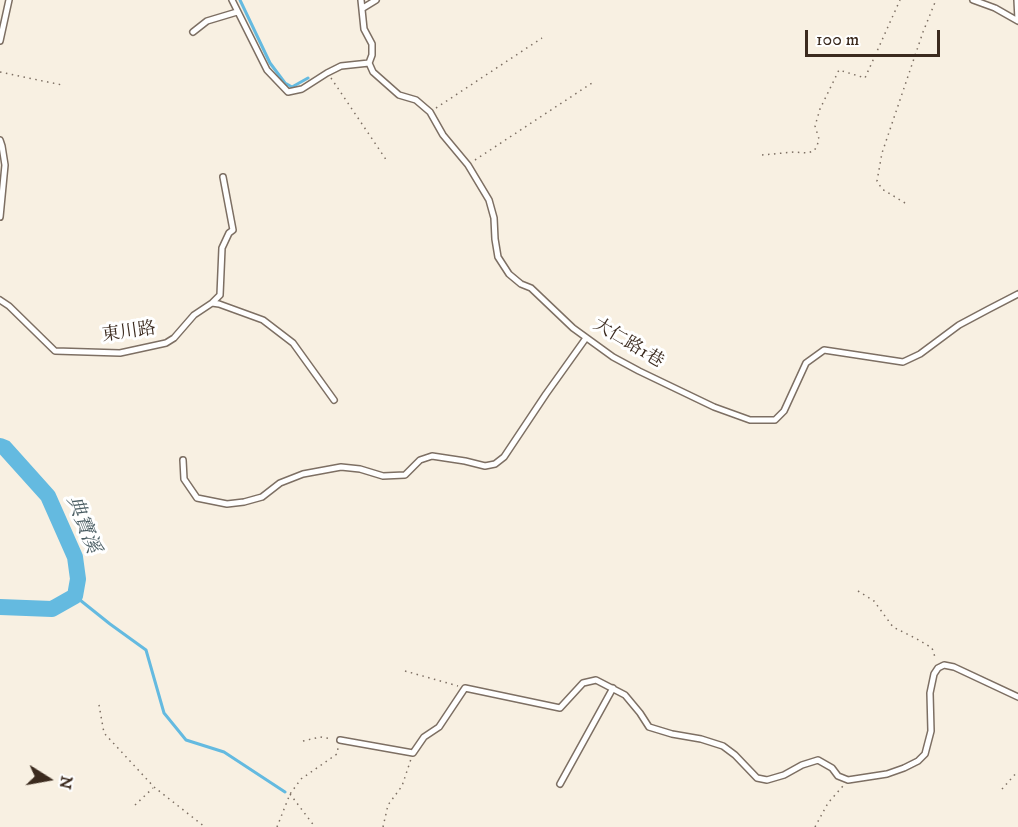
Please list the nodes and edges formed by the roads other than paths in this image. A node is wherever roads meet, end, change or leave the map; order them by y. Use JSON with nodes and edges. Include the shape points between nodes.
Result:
{"nodes":[{"id":1,"x":9,"y":0,"type":"edge"},
{"id":2,"x":232,"y":0,"type":"edge"},
{"id":3,"x":361,"y":0,"type":"edge"},
{"id":4,"x":376,"y":0,"type":"edge"},
{"id":5,"x":973,"y":0,"type":"edge"},
{"id":6,"x":1017,"y":0,"type":"edge"},
{"id":7,"x":363,"y":8,"type":"junction"},
{"id":8,"x":237,"y":12,"type":"junction"},
{"id":9,"x":1018,"y":20,"type":"edge"},
{"id":10,"x":193,"y":32,"type":"dead end"},
{"id":11,"x":0,"y":41,"type":"edge"},
{"id":12,"x":369,"y":63,"type":"junction"},
{"id":13,"x":0,"y":140,"type":"edge"},
{"id":14,"x":223,"y":177,"type":"dead end"},
{"id":15,"x":0,"y":217,"type":"edge"},
{"id":16,"x":1018,"y":294,"type":"edge"},
{"id":17,"x":0,"y":300,"type":"edge"},
{"id":18,"x":212,"y":303,"type":"junction"},
{"id":19,"x":586,"y":338,"type":"junction"},
{"id":20,"x":334,"y":400,"type":"dead end"},
{"id":21,"x":183,"y":460,"type":"dead end"},
{"id":22,"x":613,"y":688,"type":"junction"},
{"id":23,"x":1018,"y":698,"type":"edge"},
{"id":24,"x":340,"y":740,"type":"road end"},
{"id":25,"x":560,"y":784,"type":"dead end"}],
"edges":[{"from":1,"to":11,"type":"lane"},
{"from":2,"to":8,"type":"lane"},
{"from":3,"to":7,"type":"lane"},
{"from":4,"to":7,"type":"lane"},
{"from":5,"to":9,"type":"lane"},
{"from":6,"to":9,"type":"lane"},
{"from":7,"to":12,"type":"lane","via":[[364,29],[372,44]]},
{"from":8,"to":10,"type":"lane","via":[[207,21]]},
{"from":8,"to":12,"type":"lane","via":[[267,70],[288,92],[302,89],[341,66]]},
{"from":12,"to":19,"type":"lane","name":"大仁路1巷","via":[[385,84],[430,112],[468,165],[489,200],[498,257],[509,274],[531,288]]},
{"from":13,"to":15,"type":"lane","via":[[5,165]]},
{"from":14,"to":18,"type":"lane","via":[[233,230],[222,248],[220,295]]},
{"from":16,"to":19,"type":"lane","name":"大仁路1巷","via":[[959,325],[921,354],[903,362],[824,350],[806,363],[784,411],[775,420],[750,420],[714,406],[621,362]]},
{"from":17,"to":18,"type":"lane","name":"東川路","via":[[56,351],[120,353],[166,343]]},
{"from":18,"to":20,"type":"lane","via":[[273,327],[292,343]]},
{"from":19,"to":21,"type":"lane","via":[[504,457],[495,464],[485,466],[432,456],[420,460],[405,475],[383,476],[341,467],[303,474],[280,483],[262,497],[227,504],[197,498],[184,479]]},
{"from":22,"to":23,"type":"lane","via":[[625,695],[649,727],[723,746],[757,778],[767,780],[818,760],[848,780],[887,774],[918,761],[925,754],[931,731],[934,674],[944,665]]},
{"from":22,"to":24,"type":"lane","via":[[596,680],[583,683],[560,708],[465,688],[439,727],[413,753]]},
{"from":22,"to":25,"type":"lane"}]}
